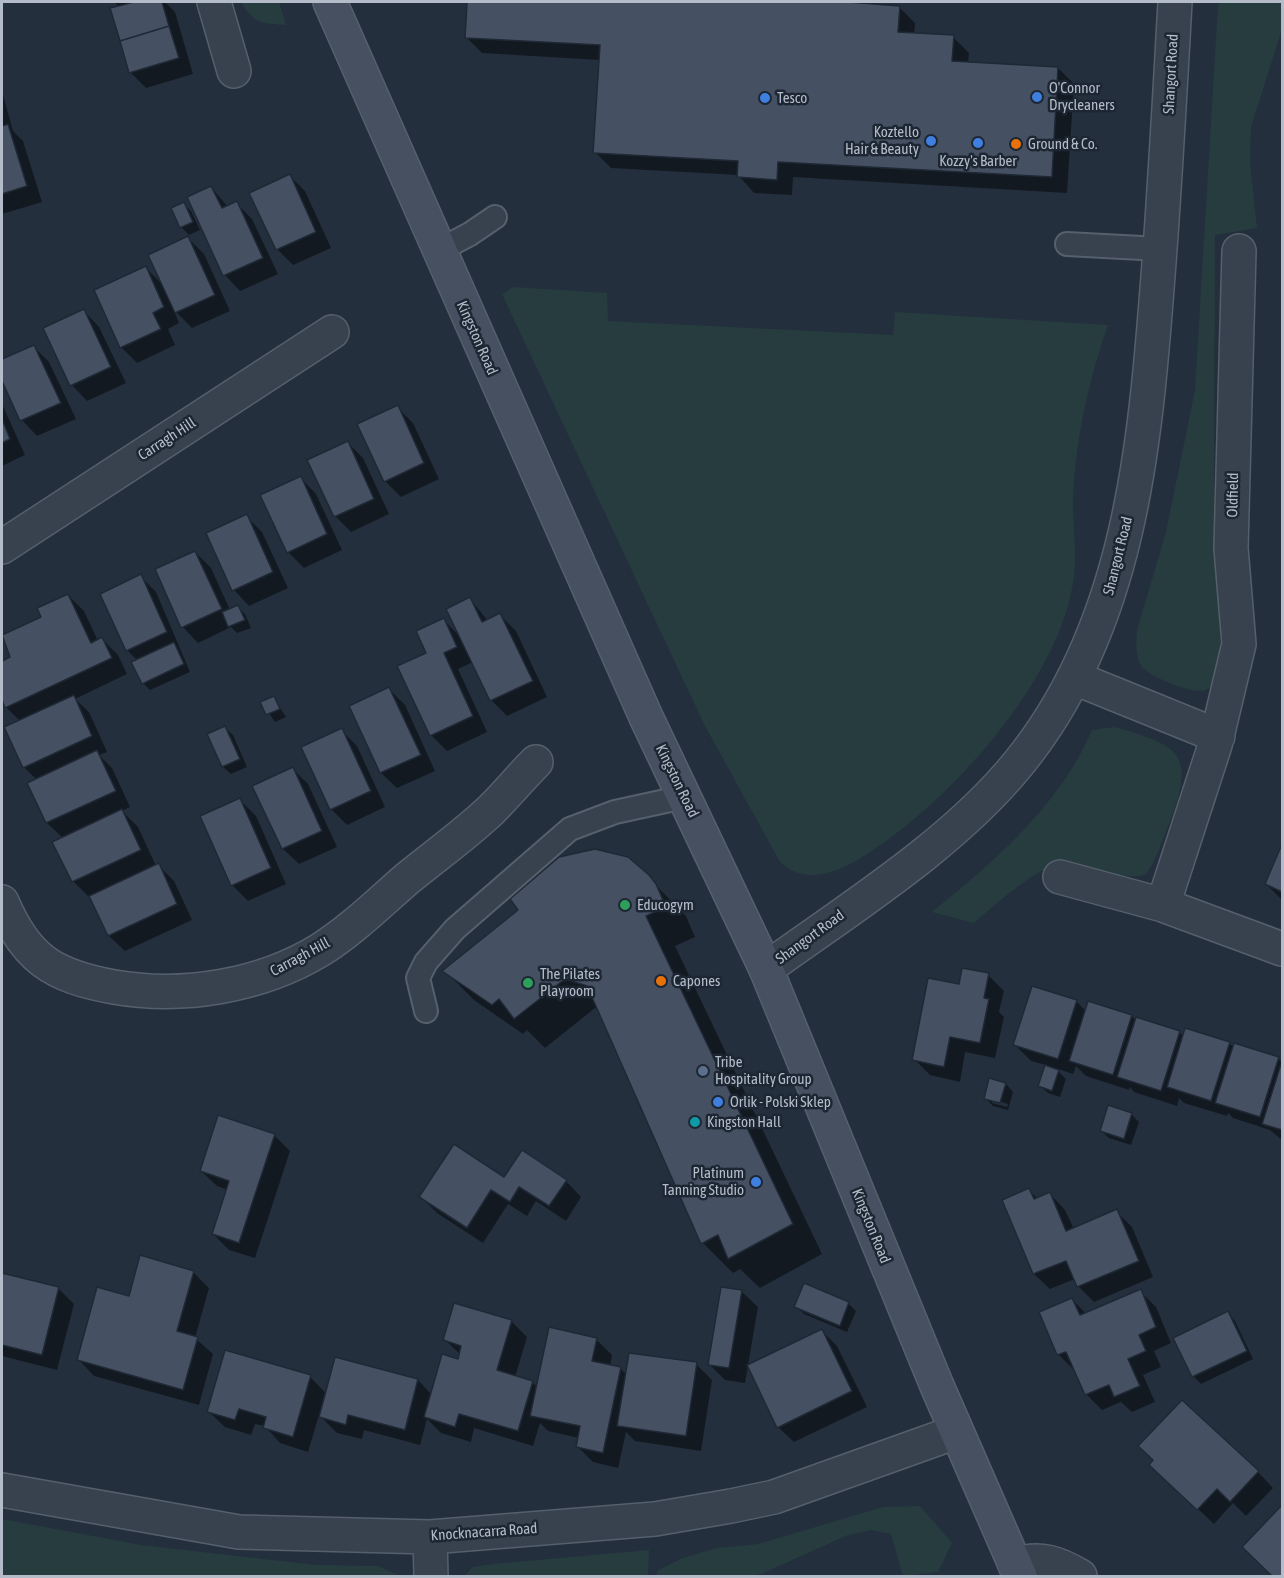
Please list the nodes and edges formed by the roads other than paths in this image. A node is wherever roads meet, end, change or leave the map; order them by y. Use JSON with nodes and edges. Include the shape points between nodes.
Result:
{"nodes":[{"id":1,"x":214,"y":2,"type":"edge"},
{"id":2,"x":330,"y":2,"type":"edge"},
{"id":3,"x":1175,"y":2,"type":"edge"},
{"id":4,"x":234,"y":71,"type":"dead end"},
{"id":5,"x":495,"y":217,"type":"dead end"},
{"id":6,"x":1067,"y":244,"type":"dead end"},
{"id":7,"x":1160,"y":249,"type":"junction"},
{"id":8,"x":438,"y":251,"type":"junction"},
{"id":9,"x":1239,"y":251,"type":"dead end"},
{"id":10,"x":332,"y":332,"type":"dead end"},
{"id":11,"x":2,"y":547,"type":"edge"},
{"id":12,"x":1075,"y":678,"type":"junction"},
{"id":13,"x":1218,"y":736,"type":"junction"},
{"id":14,"x":536,"y":762,"type":"dead end"},
{"id":15,"x":684,"y":797,"type":"junction"},
{"id":16,"x":1060,"y":877,"type":"dead end"},
{"id":17,"x":2,"y":902,"type":"edge"},
{"id":18,"x":1163,"y":905,"type":"junction"},
{"id":19,"x":1282,"y":949,"type":"edge"},
{"id":20,"x":766,"y":969,"type":"junction"},
{"id":21,"x":426,"y":1011,"type":"dead end"},
{"id":22,"x":956,"y":1432,"type":"junction"},
{"id":23,"x":2,"y":1490,"type":"edge"},
{"id":24,"x":430,"y":1537,"type":"junction"},
{"id":25,"x":1017,"y":1571,"type":"edge"},
{"id":26,"x":431,"y":1576,"type":"edge"},
{"id":27,"x":1080,"y":1576,"type":"edge"}],
"edges":[{"from":1,"to":4,"type":"street"},
{"from":2,"to":8,"type":"main road","name":"Kingston Road"},
{"from":3,"to":7,"type":"street","name":"Shangort Road"},
{"from":5,"to":8,"type":"lane"},
{"from":6,"to":7,"type":"lane"},
{"from":7,"to":12,"type":"street","name":"Shangort Road","via":[[1136,474],[1118,568]]},
{"from":8,"to":15,"type":"main road","name":"Kingston Road"},
{"from":9,"to":13,"type":"street","name":"Oldfield","via":[[1231,548],[1239,644]]},
{"from":10,"to":11,"type":"street","name":"Carragh Hill"},
{"from":12,"to":13,"type":"street"},
{"from":12,"to":20,"type":"street","name":"Shangort Road","via":[[1049,723],[1017,766],[980,805],[906,867]]},
{"from":13,"to":18,"type":"street","name":"Oldfield"},
{"from":14,"to":17,"type":"street","name":"Carragh Hill","via":[[492,809],[338,937],[288,967],[255,978],[173,991],[120,988],[71,976],[44,962],[22,943]]},
{"from":15,"to":20,"type":"main road","name":"Kingston Road"},
{"from":15,"to":21,"type":"lane","via":[[615,812],[570,830],[455,929],[426,962],[418,978]]},
{"from":16,"to":18,"type":"street"},
{"from":18,"to":19,"type":"street"},
{"from":20,"to":22,"type":"main road","name":"Kingston Road"},
{"from":22,"to":24,"type":"street","name":"Knocknacarra Road","via":[[774,1497],[722,1508],[655,1519]]},
{"from":22,"to":25,"type":"main road","name":"Kingston Road"},
{"from":23,"to":24,"type":"street","name":"Knocknacarra Road","via":[[239,1532]]},
{"from":24,"to":26,"type":"street"},
{"from":25,"to":27,"type":"street","name":"Kingston Road","via":[[1028,1560],[1052,1562]]}]}
